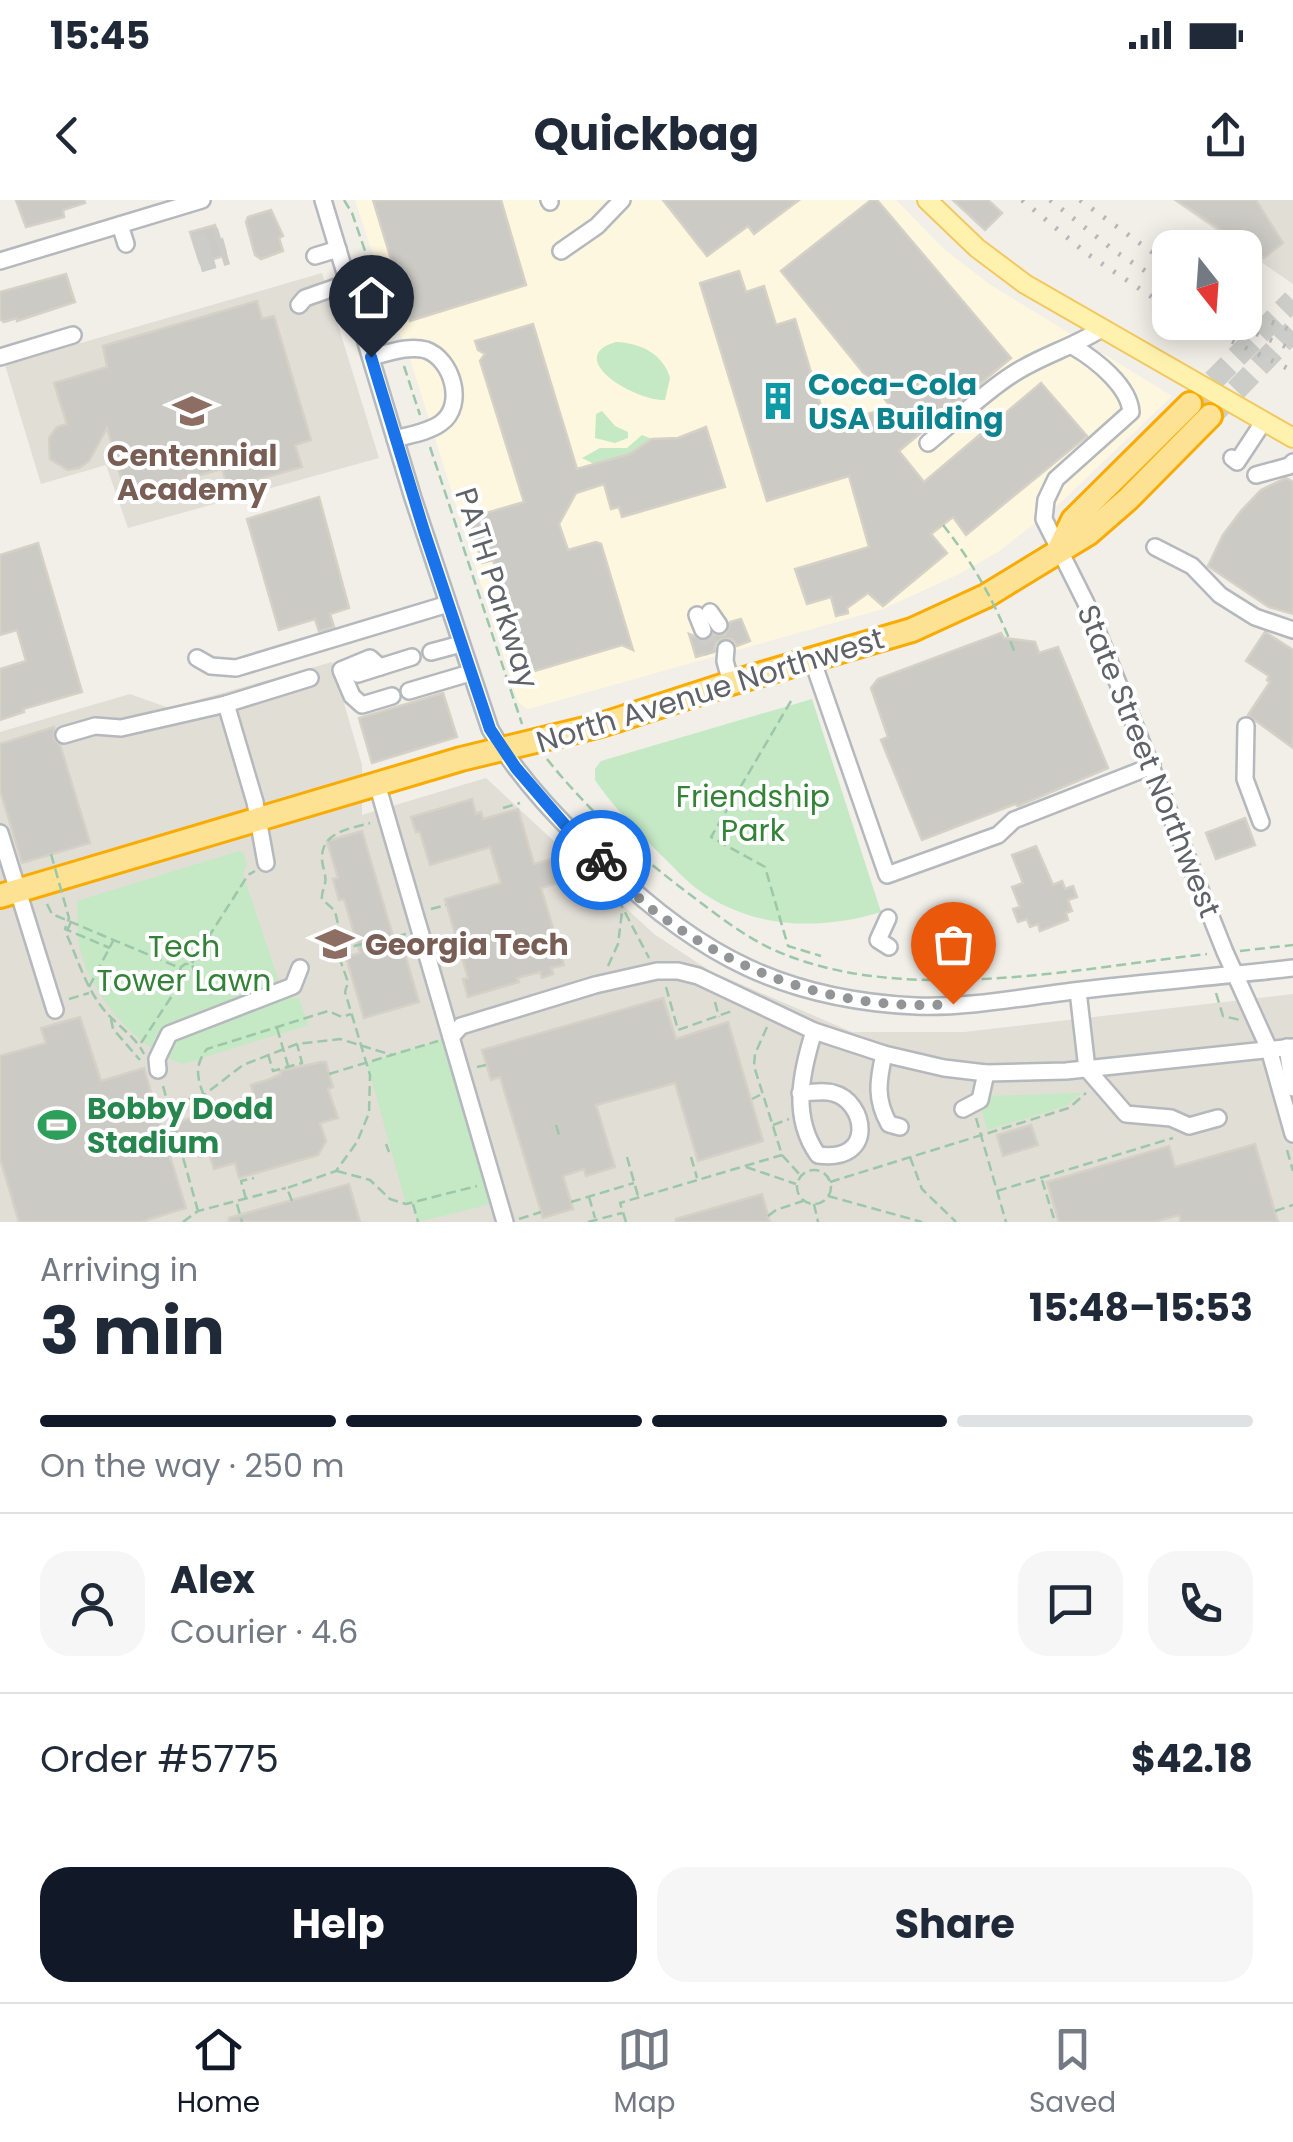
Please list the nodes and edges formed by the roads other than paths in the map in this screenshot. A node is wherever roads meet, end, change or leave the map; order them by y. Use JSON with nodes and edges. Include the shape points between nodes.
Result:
{"nodes":[{"id":1,"x":202,"y":200,"type":"edge"},
{"id":2,"x":323,"y":200,"type":"edge"},
{"id":3,"x":622,"y":200,"type":"edge"},
{"id":4,"x":927,"y":200,"type":"edge"},
{"id":5,"x":120,"y":225,"type":"junction"},
{"id":6,"x":126,"y":244,"type":"dead end"},
{"id":7,"x":338,"y":248,"type":"junction"},
{"id":8,"x":560,"y":252,"type":"dead end"},
{"id":9,"x":2,"y":255,"type":"edge"},
{"id":10,"x":314,"y":256,"type":"dead end"},
{"id":11,"x":348,"y":283,"type":"junction"},
{"id":12,"x":299,"y":305,"type":"dead end"},
{"id":13,"x":1103,"y":328,"type":"junction"},
{"id":14,"x":73,"y":336,"type":"dead end"},
{"id":15,"x":1074,"y":347,"type":"junction"},
{"id":16,"x":0,"y":357,"type":"edge"},
{"id":17,"x":371,"y":357,"type":"junction"},
{"id":18,"x":1200,"y":410,"type":"tunnel mouth"},
{"id":19,"x":1264,"y":421,"type":"junction"},
{"id":20,"x":1293,"y":438,"type":"edge"},
{"id":21,"x":395,"y":439,"type":"junction"},
{"id":22,"x":928,"y":443,"type":"dead end"},
{"id":23,"x":1232,"y":458,"type":"dead end"},
{"id":24,"x":1293,"y":462,"type":"edge"},
{"id":25,"x":1256,"y":475,"type":"dead end"},
{"id":26,"x":1155,"y":547,"type":"dead end"},
{"id":27,"x":1059,"y":550,"type":"junction"},
{"id":28,"x":448,"y":604,"type":"junction"},
{"id":29,"x":1293,"y":630,"type":"edge"},
{"id":30,"x":461,"y":644,"type":"junction"},
{"id":31,"x":431,"y":652,"type":"dead end"},
{"id":32,"x":412,"y":657,"type":"dead end"},
{"id":33,"x":197,"y":658,"type":"dead end"},
{"id":34,"x":812,"y":659,"type":"junction"},
{"id":35,"x":380,"y":667,"type":"junction"},
{"id":36,"x":470,"y":673,"type":"junction"},
{"id":37,"x":358,"y":674,"type":"dead end"},
{"id":38,"x":310,"y":678,"type":"dead end"},
{"id":39,"x":408,"y":691,"type":"dead end"},
{"id":40,"x":392,"y":696,"type":"dead end"},
{"id":41,"x":226,"y":704,"type":"junction"},
{"id":42,"x":1246,"y":726,"type":"dead end"},
{"id":43,"x":64,"y":734,"type":"dead end"},
{"id":44,"x":502,"y":751,"type":"junction"},
{"id":45,"x":1152,"y":766,"type":"junction"},
{"id":46,"x":377,"y":784,"type":"junction"},
{"id":47,"x":257,"y":820,"type":"junction"},
{"id":48,"x":1262,"y":822,"type":"dead end"},
{"id":49,"x":0,"y":834,"type":"edge"},
{"id":50,"x":266,"y":863,"type":"road end"},
{"id":51,"x":9,"y":893,"type":"edge"},
{"id":52,"x":888,"y":918,"type":"dead end"},
{"id":53,"x":890,"y":947,"type":"dead end"},
{"id":54,"x":300,"y":968,"type":"dead end"},
{"id":55,"x":1293,"y":968,"type":"edge"},
{"id":56,"x":1235,"y":974,"type":"junction"},
{"id":57,"x":1078,"y":991,"type":"junction"},
{"id":58,"x":60,"y":1005,"type":"road end"},
{"id":59,"x":814,"y":1030,"type":"junction"},
{"id":60,"x":451,"y":1037,"type":"junction"},
{"id":61,"x":1290,"y":1047,"type":"edge"},
{"id":62,"x":1269,"y":1049,"type":"junction"},
{"id":63,"x":884,"y":1054,"type":"junction"},
{"id":64,"x":150,"y":1066,"type":"road end"},
{"id":65,"x":1087,"y":1069,"type":"junction"},
{"id":66,"x":986,"y":1074,"type":"junction"},
{"id":67,"x":1293,"y":1088,"type":"edge"},
{"id":68,"x":800,"y":1094,"type":"junction"},
{"id":69,"x":968,"y":1108,"type":"road end"},
{"id":70,"x":1218,"y":1118,"type":"dead end"},
{"id":71,"x":900,"y":1127,"type":"dead end"},
{"id":72,"x":1293,"y":1134,"type":"edge"},
{"id":73,"x":506,"y":1222,"type":"edge"}],
"edges":[{"from":1,"to":5,"type":"street"},
{"from":2,"to":7,"type":"street"},
{"from":3,"to":8,"type":"street"},
{"from":4,"to":13,"type":"main road","via":[[1025,284]]},
{"from":5,"to":6,"type":"street"},
{"from":5,"to":9,"type":"street"},
{"from":7,"to":10,"type":"street"},
{"from":7,"to":11,"type":"street"},
{"from":11,"to":12,"type":"street"},
{"from":11,"to":17,"type":"street"},
{"from":13,"to":15,"type":"street"},
{"from":13,"to":19,"type":"main road"},
{"from":14,"to":16,"type":"street"},
{"from":15,"to":22,"type":"street","via":[[1008,377]]},
{"from":15,"to":27,"type":"street","name":"State Street Northwest","via":[[1130,399],[1130,412],[1056,479],[1044,519]]},
{"from":17,"to":21,"type":"street"},
{"from":17,"to":21,"type":"street","via":[[420,348],[444,363],[453,384],[452,406],[440,424]]},
{"from":18,"to":27,"type":"highway","name":"North Avenue Northwest","via":[[1128,499]]},
{"from":19,"to":20,"type":"main road"},
{"from":19,"to":23,"type":"street","via":[[1237,462]]},
{"from":21,"to":28,"type":"street"},
{"from":24,"to":25,"type":"street"},
{"from":26,"to":29,"type":"street","via":[[1192,566],[1255,617]]},
{"from":27,"to":34,"type":"highway","name":"North Avenue Northwest","via":[[950,615]]},
{"from":27,"to":45,"type":"street","name":"State Street Northwest"},
{"from":28,"to":30,"type":"street"},
{"from":28,"to":33,"type":"street","via":[[236,668]]},
{"from":30,"to":31,"type":"street"},
{"from":30,"to":36,"type":"street"},
{"from":32,"to":35,"type":"street"},
{"from":34,"to":44,"type":"highway","name":"North Avenue Northwest","via":[[724,661],[536,743]]},
{"from":34,"to":45,"type":"street","via":[[887,874],[998,835],[1014,820]]},
{"from":35,"to":37,"type":"street"},
{"from":35,"to":40,"type":"street","via":[[370,658],[341,670],[362,705]]},
{"from":36,"to":39,"type":"street"},
{"from":36,"to":44,"type":"street"},
{"from":38,"to":41,"type":"street"},
{"from":41,"to":43,"type":"street"},
{"from":41,"to":47,"type":"street"},
{"from":42,"to":48,"type":"street","via":[[1246,779]]},
{"from":44,"to":46,"type":"highway","name":"North Avenue Northwest"},
{"from":44,"to":57,"type":"street","via":[[565,825],[654,911],[762,975],[860,1000],[920,1006]]},
{"from":45,"to":56,"type":"street","name":"State Street Northwest"},
{"from":46,"to":47,"type":"highway","name":"North Avenue Northwest"},
{"from":46,"to":60,"type":"street"},
{"from":47,"to":50,"type":"street"},
{"from":47,"to":51,"type":"highway","name":"North Avenue Northwest"},
{"from":49,"to":51,"type":"street"},
{"from":51,"to":58,"type":"street"},
{"from":52,"to":53,"type":"street","via":[[878,940]]},
{"from":54,"to":64,"type":"street","via":[[293,986],[169,1034]]},
{"from":55,"to":56,"type":"street"},
{"from":56,"to":57,"type":"street"},
{"from":56,"to":62,"type":"street","name":"State Street Northwest"},
{"from":57,"to":65,"type":"street"},
{"from":59,"to":60,"type":"street","via":[[698,976],[653,972],[461,1026]]},
{"from":59,"to":63,"type":"street"},
{"from":59,"to":68,"type":"street"},
{"from":60,"to":73,"type":"street"},
{"from":61,"to":62,"type":"street"},
{"from":61,"to":67,"type":"street"},
{"from":62,"to":65,"type":"street"},
{"from":62,"to":72,"type":"street","name":"State Street Northwest"},
{"from":63,"to":66,"type":"street"},
{"from":63,"to":71,"type":"street","via":[[878,1098],[889,1124]]},
{"from":65,"to":66,"type":"street"},
{"from":65,"to":70,"type":"street","via":[[1126,1114],[1189,1126]]},
{"from":66,"to":69,"type":"street","via":[[980,1100]]},
{"from":68,"to":68,"type":"street","via":[[807,1140],[818,1156],[852,1152],[860,1138],[850,1104],[836,1093]]}]}
